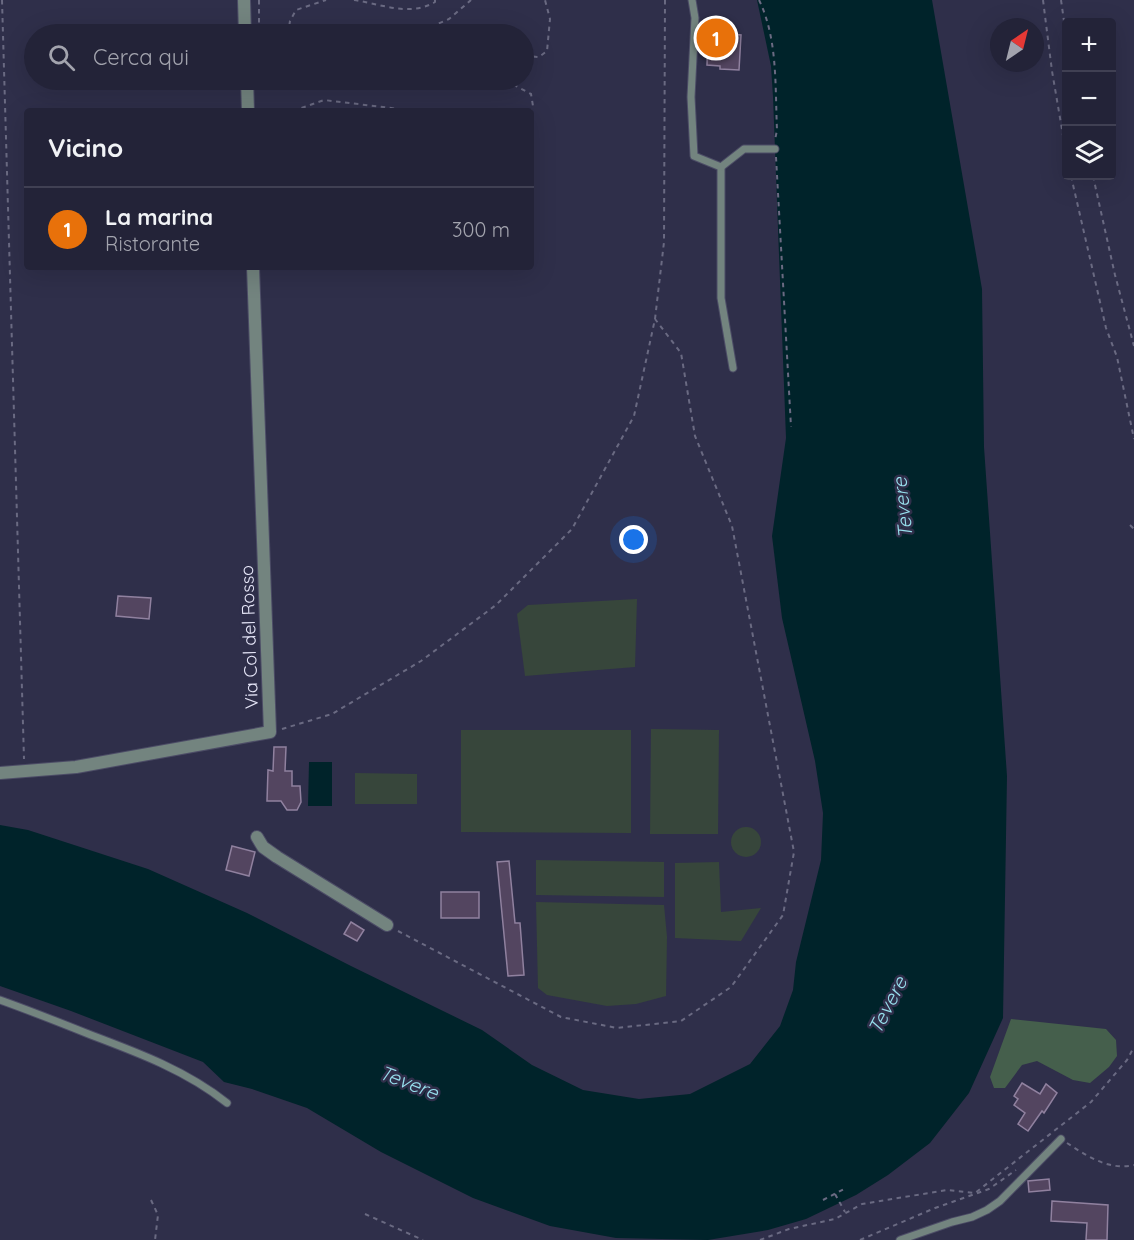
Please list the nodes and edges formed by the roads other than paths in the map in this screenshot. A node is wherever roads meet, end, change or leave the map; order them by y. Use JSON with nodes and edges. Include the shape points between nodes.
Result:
{"nodes":[{"id":1,"x":244,"y":0,"type":"edge"},
{"id":2,"x":692,"y":0,"type":"edge"},
{"id":3,"x":245,"y":24,"type":"edge"},
{"id":4,"x":247,"y":90,"type":"edge"},
{"id":5,"x":248,"y":108,"type":"edge"},
{"id":6,"x":775,"y":149,"type":"road end"},
{"id":7,"x":721,"y":167,"type":"junction"},
{"id":8,"x":253,"y":270,"type":"edge"},
{"id":9,"x":733,"y":368,"type":"dead end"},
{"id":10,"x":0,"y":773,"type":"edge"},
{"id":11,"x":257,"y":837,"type":"dead end"},
{"id":12,"x":387,"y":925,"type":"road end"},
{"id":13,"x":0,"y":1000,"type":"edge"},
{"id":14,"x":227,"y":1103,"type":"dead end"},
{"id":15,"x":1061,"y":1139,"type":"road end"},
{"id":16,"x":900,"y":1240,"type":"edge"}],
"edges":[{"from":1,"to":3,"type":"street"},
{"from":2,"to":7,"type":"lane","via":[[694,156]]},
{"from":4,"to":5,"type":"street"},
{"from":6,"to":7,"type":"lane","via":[[744,148]]},
{"from":7,"to":9,"type":"lane","via":[[721,298]]},
{"from":8,"to":10,"type":"street","name":"Via Col del Rosso","via":[[270,732],[76,767]]},
{"from":11,"to":12,"type":"street","via":[[277,857]]},
{"from":13,"to":14,"type":"lane","via":[[172,1068]]},
{"from":15,"to":16,"type":"lane","via":[[987,1210]]}]}
